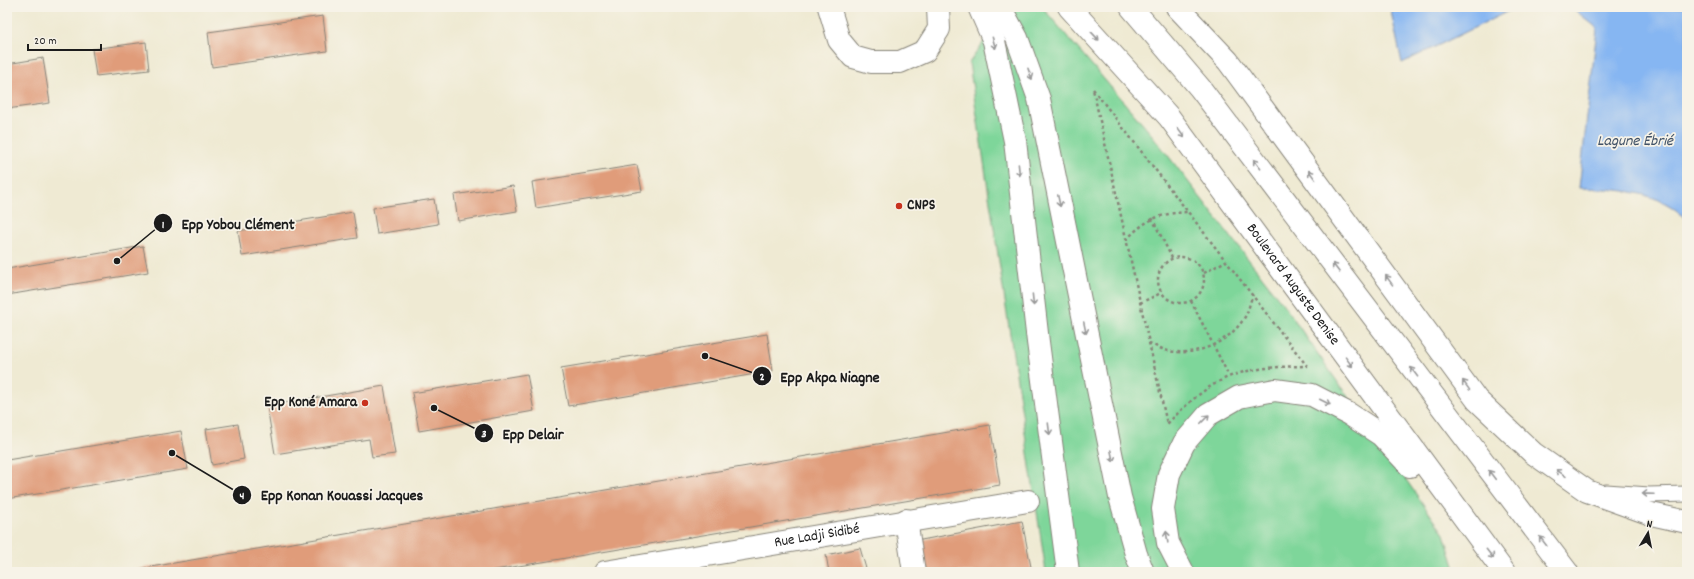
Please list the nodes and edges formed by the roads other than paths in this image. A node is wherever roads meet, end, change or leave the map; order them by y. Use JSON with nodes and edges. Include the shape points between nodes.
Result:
{"nodes":[{"id":1,"x":829,"y":7,"type":"edge"},
{"id":2,"x":938,"y":7,"type":"edge"},
{"id":3,"x":979,"y":7,"type":"edge"},
{"id":4,"x":1000,"y":7,"type":"edge"},
{"id":5,"x":1069,"y":7,"type":"edge"},
{"id":6,"x":1131,"y":7,"type":"edge"},
{"id":7,"x":1177,"y":7,"type":"edge"},
{"id":8,"x":1587,"y":491,"type":"junction"},
{"id":9,"x":1687,"y":494,"type":"edge"},
{"id":10,"x":1028,"y":501,"type":"dead end"},
{"id":11,"x":906,"y":520,"type":"junction"},
{"id":12,"x":1687,"y":522,"type":"edge"},
{"id":13,"x":1476,"y":537,"type":"junction"},
{"id":14,"x":605,"y":572,"type":"edge"},
{"id":15,"x":914,"y":572,"type":"edge"},
{"id":16,"x":1068,"y":572,"type":"edge"},
{"id":17,"x":1143,"y":572,"type":"edge"},
{"id":18,"x":1183,"y":572,"type":"edge"},
{"id":19,"x":1504,"y":572,"type":"edge"},
{"id":20,"x":1567,"y":572,"type":"edge"}],
"edges":[{"from":1,"to":2,"type":"main road","via":[[840,40],[853,57],[871,62],[900,62],[925,51],[939,29]]},
{"from":3,"to":16,"type":"main road","one_way":true,"via":[[994,41],[1015,141]]},
{"from":4,"to":17,"type":"main road","one_way":true,"via":[[1017,38],[1039,99],[1120,497]]},
{"from":5,"to":13,"type":"main road","name":"Boulevard Auguste Denise","one_way":true,"via":[[1169,117]]},
{"from":20,"to":6,"type":"main road","one_way":true,"via":[[1200,88]]},
{"from":8,"to":7,"type":"main road","one_way":true,"via":[[1533,453],[1477,400],[1228,61]]},
{"from":9,"to":8,"type":"lane","one_way":true,"via":[[1649,495]]},
{"from":8,"to":12,"type":"main road","via":[[1651,514]]},
{"from":10,"to":11,"type":"main road","name":"Rue Ladji Sidibé"},
{"from":11,"to":14,"type":"main road","name":"Rue Ladji Sidibé"},
{"from":11,"to":15,"type":"main road"},
{"from":18,"to":13,"type":"main road","one_way":true,"via":[[1168,544],[1164,509],[1169,474],[1184,443],[1208,415],[1239,397],[1275,390],[1312,395],[1349,414],[1381,435]]},
{"from":13,"to":19,"type":"main road","name":"Boulevard Auguste Denise","one_way":true}]}
